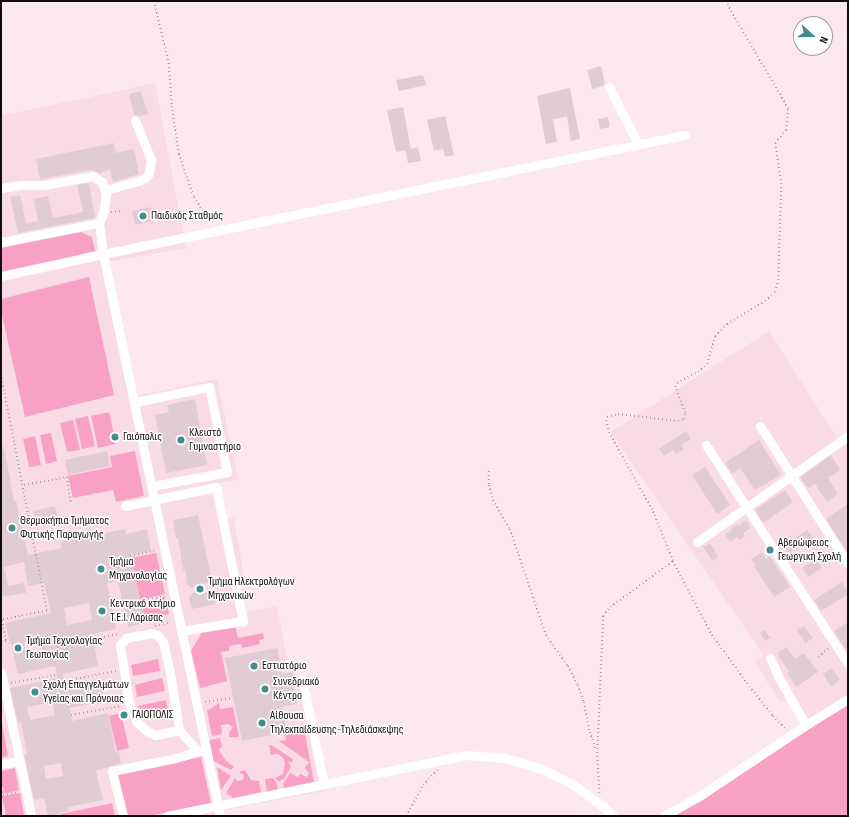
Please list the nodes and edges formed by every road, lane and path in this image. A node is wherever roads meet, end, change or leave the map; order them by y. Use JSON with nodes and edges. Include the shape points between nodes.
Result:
{"nodes":[{"id":1,"x":154,"y":1,"type":"edge"},
{"id":2,"x":725,"y":1,"type":"edge"},
{"id":3,"x":609,"y":87,"type":"dead end"},
{"id":4,"x":135,"y":120,"type":"dead end"},
{"id":5,"x":685,"y":135,"type":"dead end"},
{"id":6,"x":638,"y":144,"type":"junction"},
{"id":7,"x":1,"y":188,"type":"edge"},
{"id":8,"x":105,"y":190,"type":"junction"},
{"id":9,"x":123,"y":212,"type":"dead end"},
{"id":10,"x":103,"y":213,"type":"junction"},
{"id":11,"x":99,"y":223,"type":"junction"},
{"id":12,"x":216,"y":232,"type":"junction"},
{"id":13,"x":1,"y":242,"type":"edge"},
{"id":14,"x":103,"y":254,"type":"junction"},
{"id":15,"x":1,"y":276,"type":"edge"},
{"id":16,"x":1,"y":374,"type":"edge"},
{"id":17,"x":135,"y":402,"type":"junction"},
{"id":18,"x":760,"y":426,"type":"dead end"},
{"id":19,"x":848,"y":436,"type":"edge"},
{"id":20,"x":706,"y":445,"type":"dead end"},
{"id":21,"x":489,"y":471,"type":"dead end"},
{"id":22,"x":790,"y":476,"type":"junction"},
{"id":23,"x":24,"y":485,"type":"junction"},
{"id":24,"x":152,"y":486,"type":"junction"},
{"id":25,"x":155,"y":499,"type":"junction"},
{"id":26,"x":71,"y":502,"type":"dead end"},
{"id":27,"x":125,"y":506,"type":"dead end"},
{"id":28,"x":747,"y":508,"type":"junction"},
{"id":29,"x":697,"y":542,"type":"dead end"},
{"id":30,"x":165,"y":548,"type":"junction"},
{"id":31,"x":130,"y":556,"type":"dead end"},
{"id":32,"x":673,"y":561,"type":"junction"},
{"id":33,"x":848,"y":564,"type":"edge"},
{"id":34,"x":167,"y":595,"type":"dead end"},
{"id":35,"x":140,"y":601,"type":"dead end"},
{"id":36,"x":172,"y":622,"type":"dead end"},
{"id":37,"x":149,"y":627,"type":"dead end"},
{"id":38,"x":181,"y":631,"type":"junction"},
{"id":39,"x":119,"y":633,"type":"dead end"},
{"id":40,"x":1,"y":643,"type":"edge"},
{"id":41,"x":835,"y":644,"type":"junction"},
{"id":42,"x":57,"y":647,"type":"dead end"},
{"id":43,"x":818,"y":657,"type":"dead end"},
{"id":44,"x":770,"y":658,"type":"dead end"},
{"id":45,"x":848,"y":664,"type":"edge"},
{"id":46,"x":124,"y":669,"type":"junction"},
{"id":47,"x":1,"y":672,"type":"edge"},
{"id":48,"x":56,"y":675,"type":"dead end"},
{"id":49,"x":64,"y":680,"type":"dead end"},
{"id":50,"x":302,"y":680,"type":"dead end"},
{"id":51,"x":7,"y":684,"type":"dead end"},
{"id":52,"x":233,"y":698,"type":"dead end"},
{"id":53,"x":848,"y":699,"type":"edge"},
{"id":54,"x":206,"y":702,"type":"dead end"},
{"id":55,"x":129,"y":703,"type":"junction"},
{"id":56,"x":72,"y":715,"type":"dead end"},
{"id":57,"x":806,"y":725,"type":"junction"},
{"id":58,"x":180,"y":730,"type":"junction"},
{"id":59,"x":791,"y":735,"type":"junction"},
{"id":60,"x":202,"y":750,"type":"junction"},
{"id":61,"x":598,"y":753,"type":"junction"},
{"id":62,"x":19,"y":760,"type":"junction"},
{"id":63,"x":1,"y":764,"type":"edge"},
{"id":64,"x":442,"y":767,"type":"dead end"},
{"id":65,"x":324,"y":784,"type":"junction"},
{"id":66,"x":1,"y":788,"type":"edge"},
{"id":67,"x":25,"y":790,"type":"junction"},
{"id":68,"x":598,"y":802,"type":"junction"},
{"id":69,"x":219,"y":811,"type":"edge"},
{"id":70,"x":31,"y":816,"type":"edge"},
{"id":71,"x":123,"y":816,"type":"edge"},
{"id":72,"x":169,"y":816,"type":"edge"},
{"id":73,"x":406,"y":816,"type":"edge"},
{"id":74,"x":613,"y":816,"type":"edge"},
{"id":75,"x":664,"y":816,"type":"edge"}],
"edges":[{"from":1,"to":12,"type":"path","via":[[169,63],[179,154],[194,197]]},
{"from":2,"to":32,"type":"path","via":[[788,109],[786,130],[775,143],[781,184],[778,280],[775,292],[727,324],[715,336],[707,364],[677,383],[675,387],[686,413],[684,419],[678,422],[618,414],[607,417],[606,421],[608,433],[652,510]]},
{"from":3,"to":6,"type":"street"},
{"from":4,"to":8,"type":"street","via":[[150,160],[149,173],[138,181]]},
{"from":5,"to":6,"type":"street"},
{"from":6,"to":12,"type":"street"},
{"from":7,"to":8,"type":"street","via":[[43,185],[89,175],[99,179]]},
{"from":8,"to":10,"type":"street"},
{"from":9,"to":10,"type":"path"},
{"from":10,"to":11,"type":"street"},
{"from":11,"to":13,"type":"street"},
{"from":11,"to":14,"type":"street"},
{"from":12,"to":14,"type":"street"},
{"from":14,"to":15,"type":"street"},
{"from":14,"to":17,"type":"street"},
{"from":16,"to":23,"type":"path"},
{"from":17,"to":24,"type":"street"},
{"from":17,"to":24,"type":"street","via":[[209,387],[227,472]]},
{"from":18,"to":22,"type":"street"},
{"from":19,"to":22,"type":"street"},
{"from":20,"to":28,"type":"street"},
{"from":21,"to":61,"type":"path","via":[[493,500],[510,529],[546,635],[578,685]]},
{"from":22,"to":28,"type":"street"},
{"from":22,"to":33,"type":"street"},
{"from":23,"to":26,"type":"path","via":[[67,477]]},
{"from":23,"to":40,"type":"path","via":[[47,611],[2,620],[6,641]]},
{"from":24,"to":25,"type":"street"},
{"from":25,"to":27,"type":"street"},
{"from":25,"to":30,"type":"street"},
{"from":25,"to":38,"type":"street","via":[[216,487],[243,621]]},
{"from":28,"to":29,"type":"street"},
{"from":28,"to":41,"type":"street"},
{"from":30,"to":31,"type":"path"},
{"from":30,"to":38,"type":"street"},
{"from":32,"to":59,"type":"path","via":[[712,634],[773,716]]},
{"from":32,"to":61,"type":"path","via":[[610,607],[603,616]]},
{"from":34,"to":35,"type":"path"},
{"from":36,"to":37,"type":"path"},
{"from":38,"to":60,"type":"street"},
{"from":39,"to":42,"type":"path"},
{"from":41,"to":43,"type":"path"},
{"from":41,"to":45,"type":"street"},
{"from":44,"to":57,"type":"street"},
{"from":46,"to":49,"type":"path"},
{"from":46,"to":55,"type":"street"},
{"from":46,"to":58,"type":"street","via":[[120,645],[122,640],[157,635],[163,642]]},
{"from":47,"to":62,"type":"street"},
{"from":48,"to":51,"type":"path"},
{"from":50,"to":65,"type":"street"},
{"from":52,"to":54,"type":"path"},
{"from":53,"to":57,"type":"street"},
{"from":55,"to":56,"type":"path"},
{"from":55,"to":58,"type":"street","via":[[136,721],[148,732],[156,735]]},
{"from":57,"to":59,"type":"street"},
{"from":58,"to":60,"type":"street"},
{"from":59,"to":75,"type":"street","via":[[701,795]]},
{"from":60,"to":69,"type":"street"},
{"from":60,"to":71,"type":"street","via":[[112,771]]},
{"from":61,"to":68,"type":"path"},
{"from":62,"to":63,"type":"street"},
{"from":62,"to":67,"type":"street"},
{"from":64,"to":73,"type":"path","via":[[423,785]]},
{"from":65,"to":68,"type":"street","via":[[457,756],[477,755],[510,759],[534,766],[567,782]]},
{"from":65,"to":69,"type":"street"},
{"from":66,"to":67,"type":"path","via":[[3,795]]},
{"from":67,"to":70,"type":"street"},
{"from":68,"to":74,"type":"street"},
{"from":69,"to":72,"type":"street"}]}
